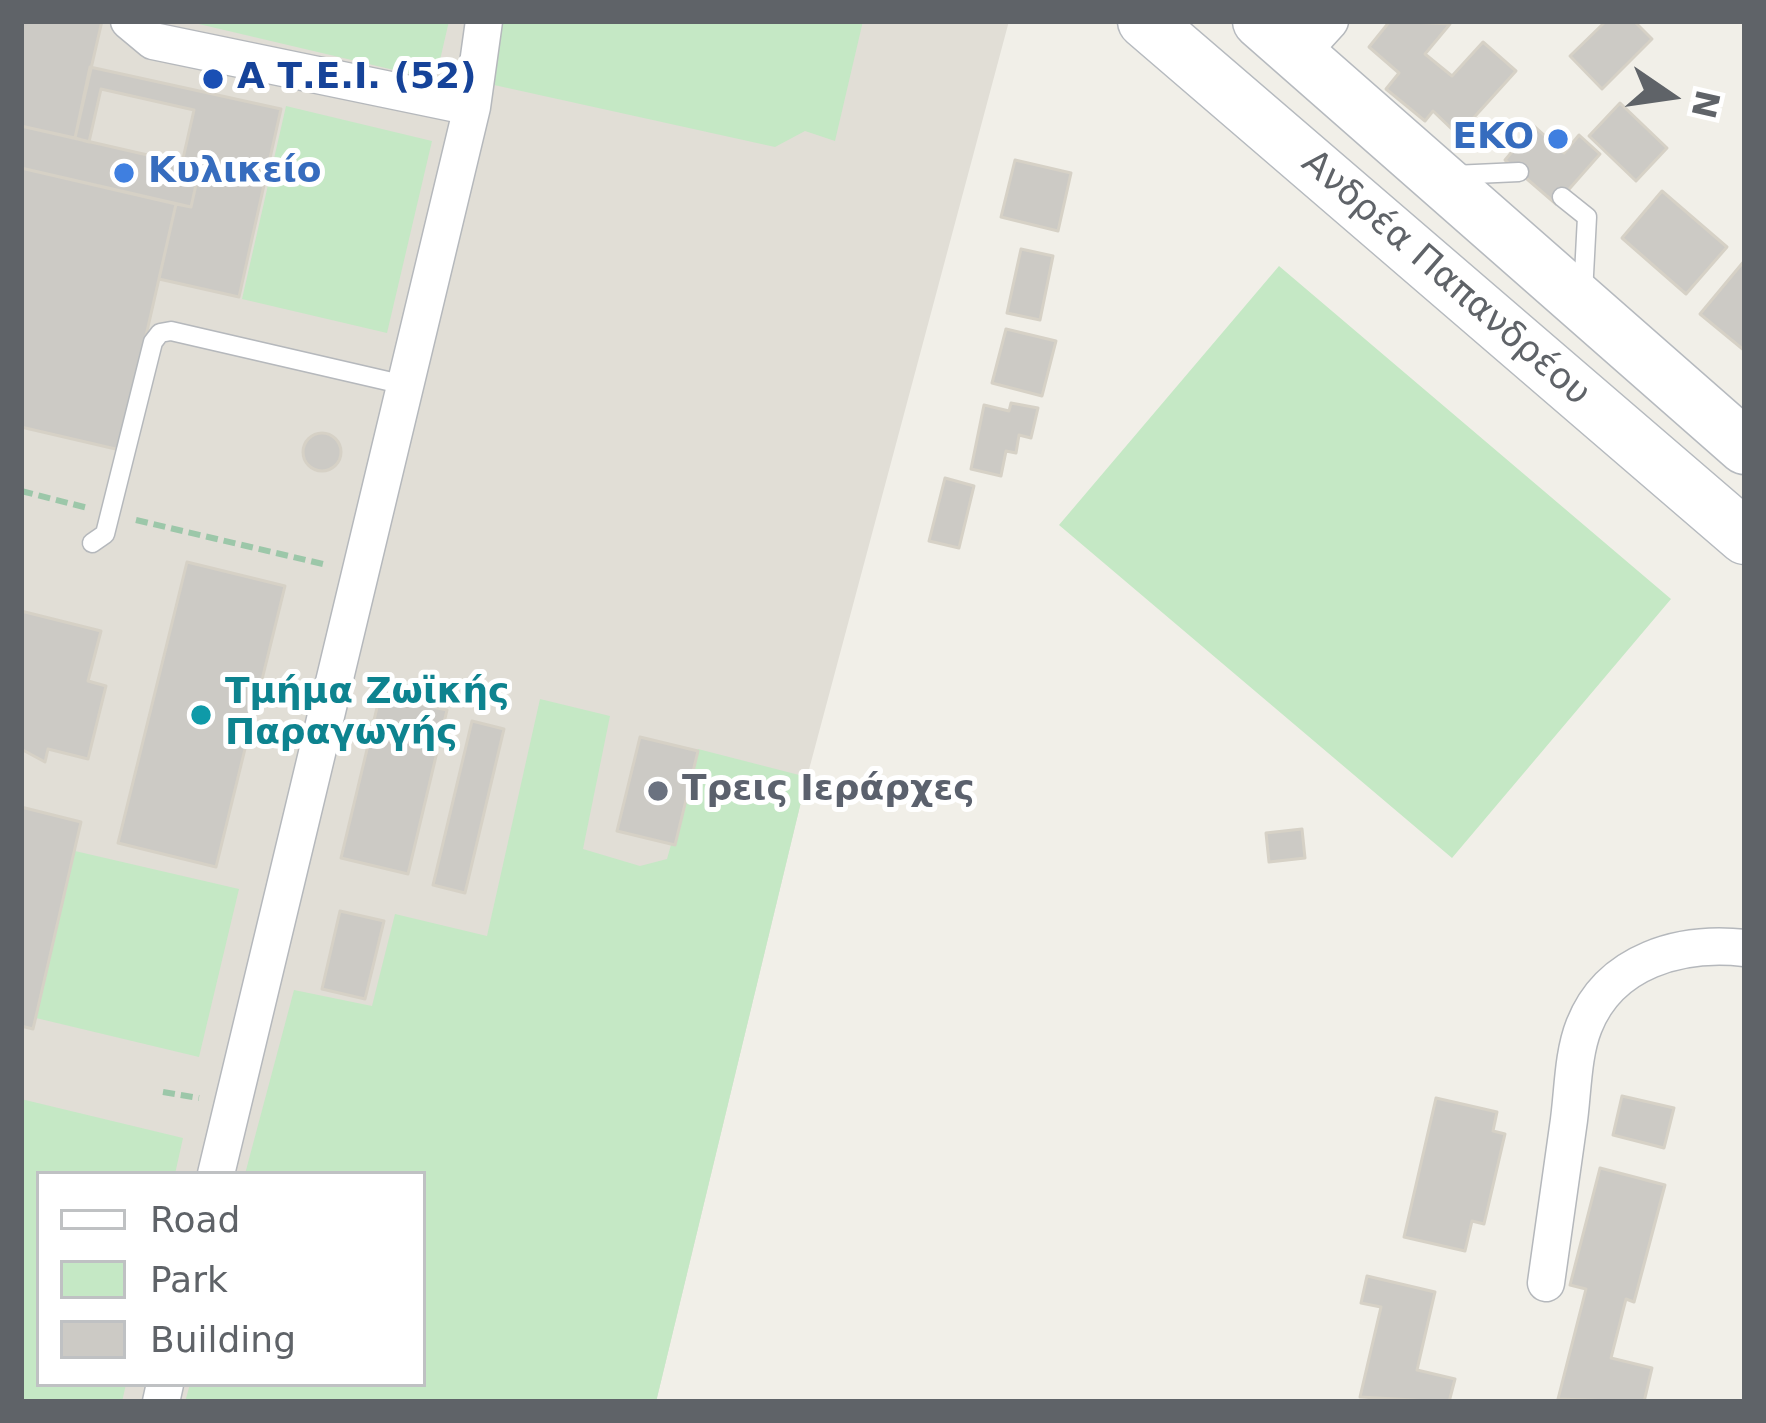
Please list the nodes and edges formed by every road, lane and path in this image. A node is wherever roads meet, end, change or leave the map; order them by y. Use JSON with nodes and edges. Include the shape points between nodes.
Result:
{"nodes":[{"id":1,"x":129,"y":21,"type":"edge"},
{"id":2,"x":484,"y":21,"type":"edge"},
{"id":3,"x":1145,"y":21,"type":"edge"},
{"id":4,"x":1296,"y":32,"type":"edge"},
{"id":5,"x":472,"y":107,"type":"junction"},
{"id":6,"x":1519,"y":172,"type":"dead end"},
{"id":7,"x":1436,"y":176,"type":"junction"},
{"id":8,"x":1562,"y":197,"type":"dead end"},
{"id":9,"x":1582,"y":304,"type":"junction"},
{"id":10,"x":405,"y":386,"type":"junction"},
{"id":11,"x":1745,"y":447,"type":"edge"},
{"id":12,"x":21,"y":490,"type":"edge"},
{"id":13,"x":109,"y":514,"type":"junction"},
{"id":14,"x":1745,"y":537,"type":"edge"},
{"id":15,"x":92,"y":542,"type":"dead end"},
{"id":16,"x":360,"y":572,"type":"junction"},
{"id":17,"x":1745,"y":948,"type":"edge"},
{"id":18,"x":217,"y":1171,"type":"edge"},
{"id":19,"x":1546,"y":1283,"type":"dead end"}],
"edges":[{"from":1,"to":5,"type":"street","via":[[153,41]]},
{"from":2,"to":5,"type":"street"},
{"from":3,"to":14,"type":"street","name":"Ανδρέα Παπανδρέου"},
{"from":4,"to":7,"type":"street","name":"Ανδρέα Παπανδρέου"},
{"from":5,"to":10,"type":"street"},
{"from":6,"to":7,"type":"lane"},
{"from":7,"to":9,"type":"street","name":"Ανδρέα Παπανδρέου"},
{"from":8,"to":9,"type":"lane","via":[[1587,217]]},
{"from":9,"to":11,"type":"street","name":"Ανδρέα Παπανδρέου"},
{"from":10,"to":13,"type":"lane","via":[[162,332]]},
{"from":10,"to":16,"type":"street"},
{"from":12,"to":13,"type":"path"},
{"from":13,"to":15,"type":"lane","via":[[104,538]]},
{"from":13,"to":16,"type":"path"},
{"from":16,"to":18,"type":"street"},
{"from":17,"to":19,"type":"street","via":[[1705,944],[1632,967],[1604,991],[1582,1028]]}]}
